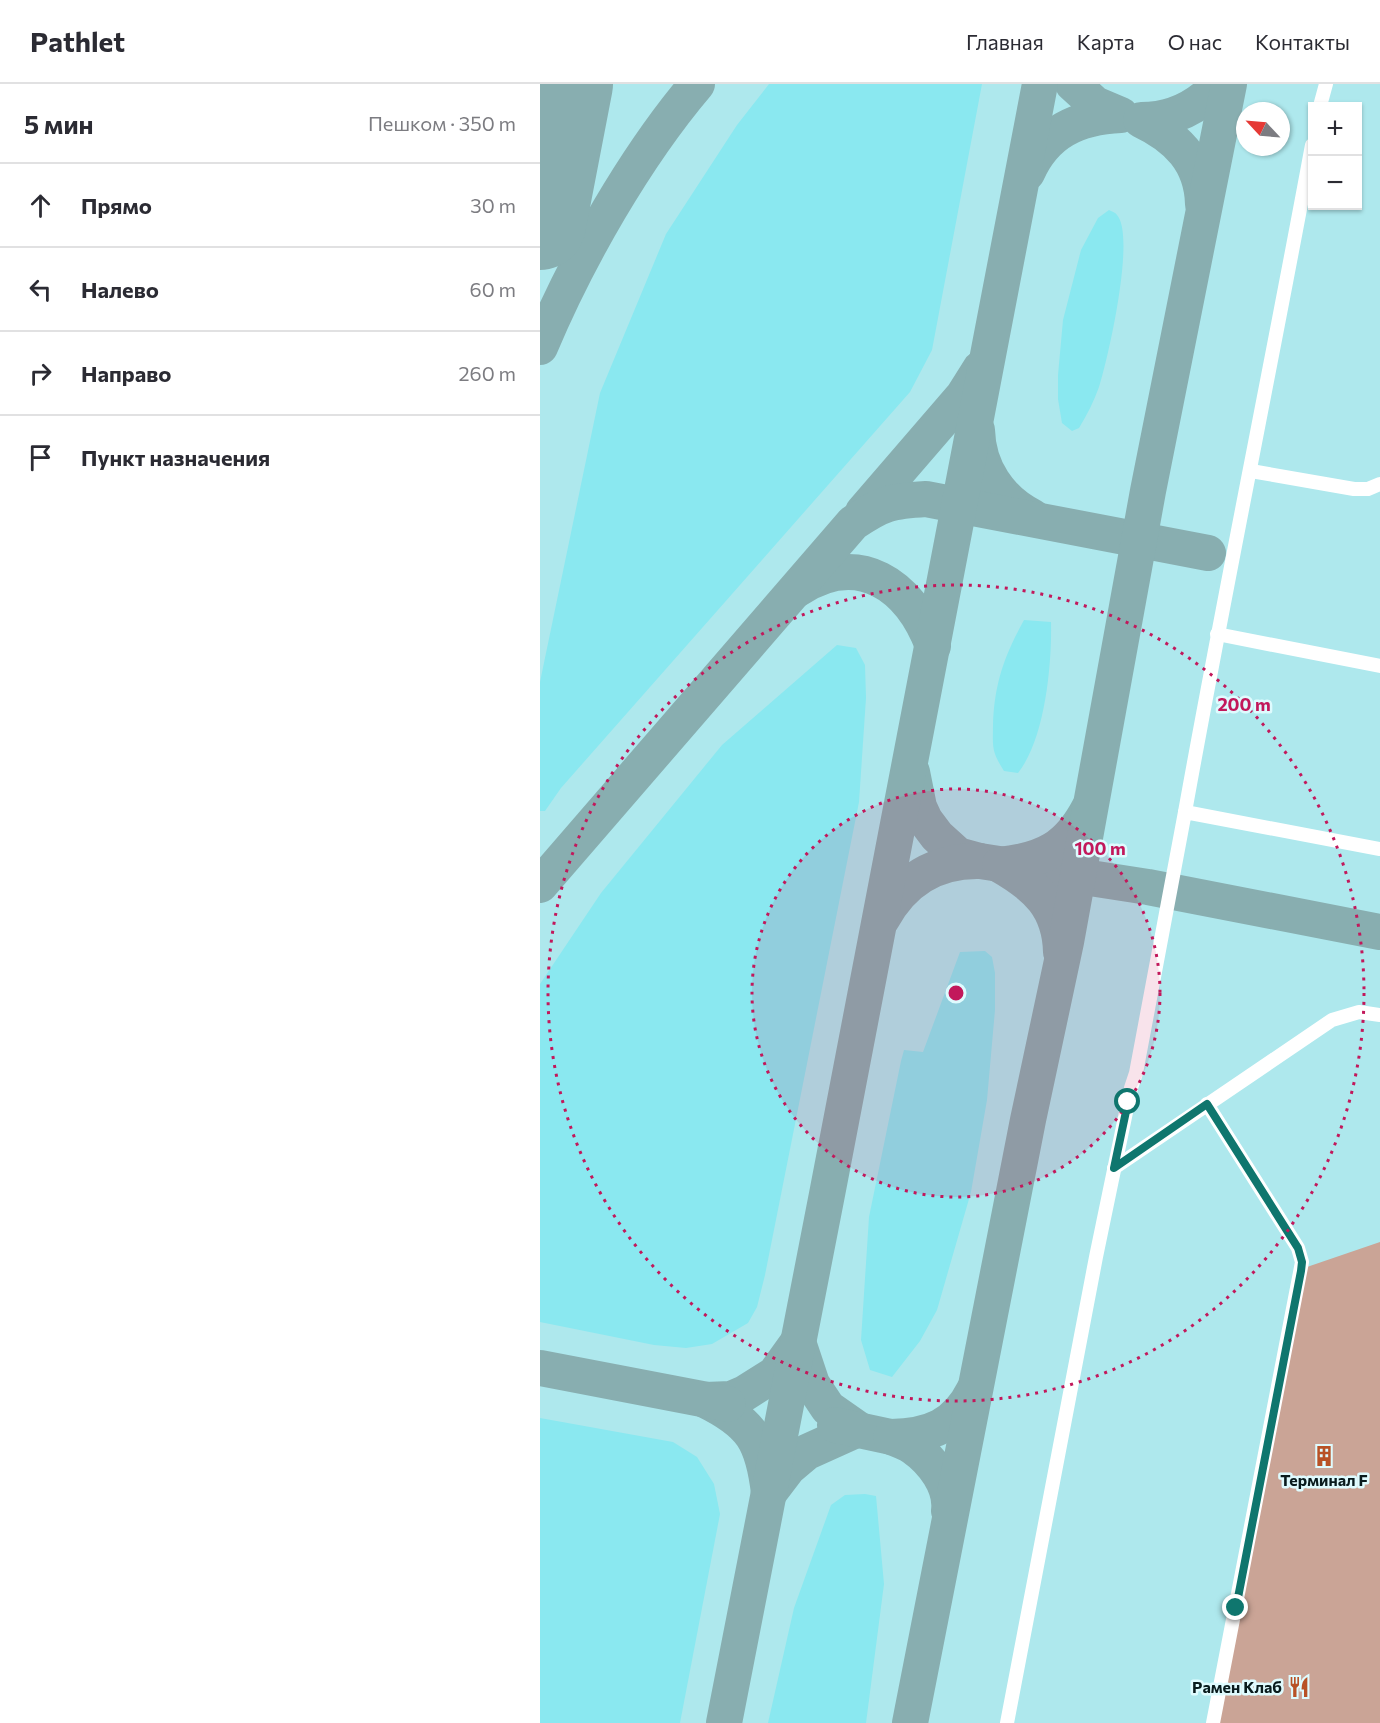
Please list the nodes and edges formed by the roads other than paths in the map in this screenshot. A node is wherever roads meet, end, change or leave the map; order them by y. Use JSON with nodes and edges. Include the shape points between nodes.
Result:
{"nodes":[{"id":1,"x":1326,"y":84,"type":"edge"},
{"id":2,"x":1321,"y":102,"type":"edge"},
{"id":3,"x":1310,"y":156,"type":"edge"},
{"id":4,"x":1251,"y":471,"type":"junction"},
{"id":5,"x":1380,"y":484,"type":"edge"},
{"id":6,"x":1217,"y":634,"type":"junction"},
{"id":7,"x":1380,"y":666,"type":"edge"},
{"id":8,"x":1185,"y":812,"type":"junction"},
{"id":9,"x":1380,"y":849,"type":"edge"},
{"id":10,"x":1380,"y":1015,"type":"edge"},
{"id":11,"x":1207,"y":1104,"type":"junction"},
{"id":12,"x":1114,"y":1168,"type":"junction"},
{"id":13,"x":1007,"y":1723,"type":"edge"},
{"id":14,"x":1213,"y":1723,"type":"edge"}],
"edges":[{"from":1,"to":2,"type":"lane"},
{"from":3,"to":4,"type":"lane"},
{"from":4,"to":5,"type":"lane","via":[[1354,489]]},
{"from":4,"to":6,"type":"lane"},
{"from":6,"to":7,"type":"lane"},
{"from":6,"to":8,"type":"lane"},
{"from":8,"to":9,"type":"lane"},
{"from":8,"to":12,"type":"lane"},
{"from":10,"to":11,"type":"lane","via":[[1359,1012],[1332,1020]]},
{"from":11,"to":12,"type":"lane"},
{"from":11,"to":14,"type":"lane","via":[[1298,1248],[1302,1262]]},
{"from":12,"to":13,"type":"lane"}]}
